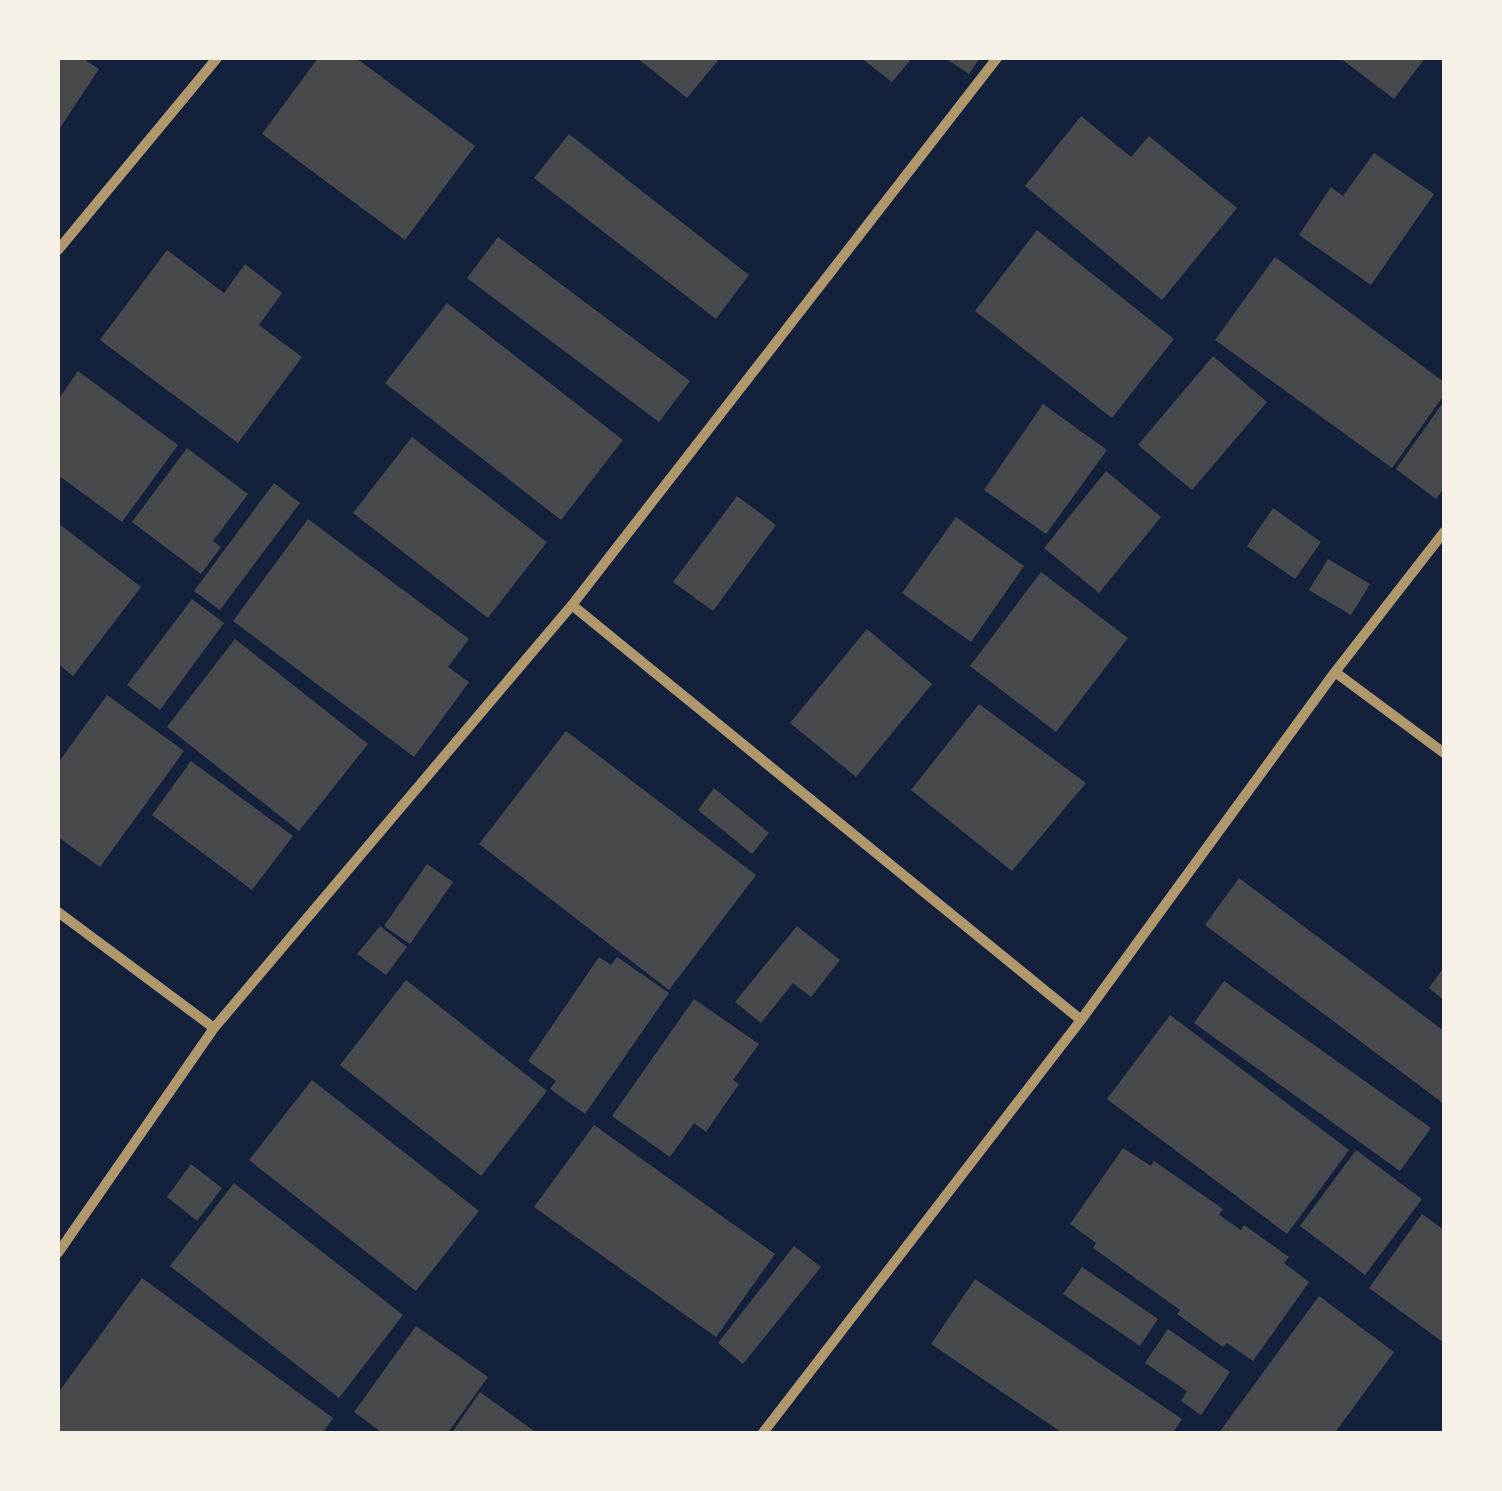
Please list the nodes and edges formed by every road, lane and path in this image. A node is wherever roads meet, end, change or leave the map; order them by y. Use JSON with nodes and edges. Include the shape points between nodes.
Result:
{"nodes":[{"id":1,"x":217,"y":58,"type":"edge"},
{"id":2,"x":997,"y":58,"type":"edge"},
{"id":3,"x":58,"y":250,"type":"edge"},
{"id":4,"x":1444,"y":532,"type":"edge"},
{"id":5,"x":572,"y":605,"type":"junction"},
{"id":6,"x":1335,"y":672,"type":"junction"},
{"id":7,"x":1444,"y":753,"type":"edge"},
{"id":8,"x":58,"y":912,"type":"edge"},
{"id":9,"x":1081,"y":1020,"type":"junction"},
{"id":10,"x":214,"y":1028,"type":"junction"},
{"id":11,"x":58,"y":1253,"type":"edge"},
{"id":12,"x":762,"y":1434,"type":"edge"}],
"edges":[{"from":1,"to":3,"type":"street"},
{"from":2,"to":5,"type":"street"},
{"from":4,"to":6,"type":"street"},
{"from":5,"to":9,"type":"street"},
{"from":5,"to":10,"type":"street"},
{"from":6,"to":7,"type":"street"},
{"from":6,"to":9,"type":"street"},
{"from":8,"to":10,"type":"street"},
{"from":9,"to":12,"type":"street"},
{"from":10,"to":11,"type":"street"}]}
